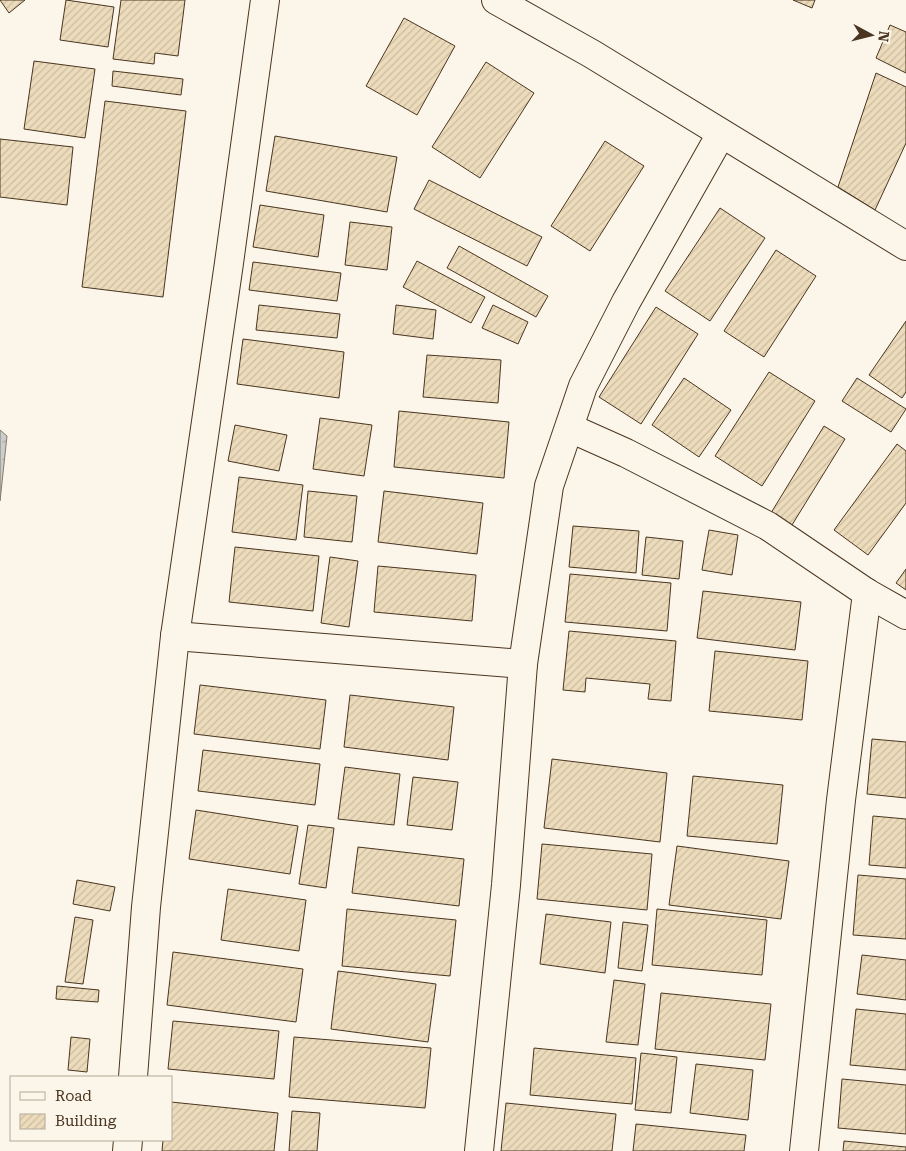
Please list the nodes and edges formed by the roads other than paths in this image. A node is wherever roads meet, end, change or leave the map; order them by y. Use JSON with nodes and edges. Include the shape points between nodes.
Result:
{"nodes":[{"id":1,"x":265,"y":0,"type":"edge"},
{"id":2,"x":496,"y":0,"type":"edge"},
{"id":3,"x":721,"y":134,"type":"junction"},
{"id":4,"x":906,"y":246,"type":"edge"},
{"id":5,"x":570,"y":428,"type":"junction"},
{"id":6,"x":867,"y":593,"type":"junction"},
{"id":7,"x":906,"y":615,"type":"edge"},
{"id":8,"x":174,"y":636,"type":"junction"},
{"id":9,"x":523,"y":664,"type":"junction"},
{"id":10,"x":133,"y":1076,"type":"edge"},
{"id":11,"x":479,"y":1151,"type":"edge"},
{"id":12,"x":804,"y":1151,"type":"edge"}],
"edges":[{"from":1,"to":8,"type":"street"},
{"from":2,"to":3,"type":"street","via":[[592,54]]},
{"from":3,"to":4,"type":"street"},
{"from":3,"to":5,"type":"street","via":[[626,302],[583,386]]},
{"from":5,"to":6,"type":"street","via":[[768,526]]},
{"from":5,"to":9,"type":"street","via":[[549,486]]},
{"from":6,"to":7,"type":"street"},
{"from":6,"to":12,"type":"street","via":[[841,800]]},
{"from":8,"to":9,"type":"street"},
{"from":8,"to":10,"type":"street","via":[[146,907]]},
{"from":9,"to":11,"type":"street","via":[[505,894]]}]}
